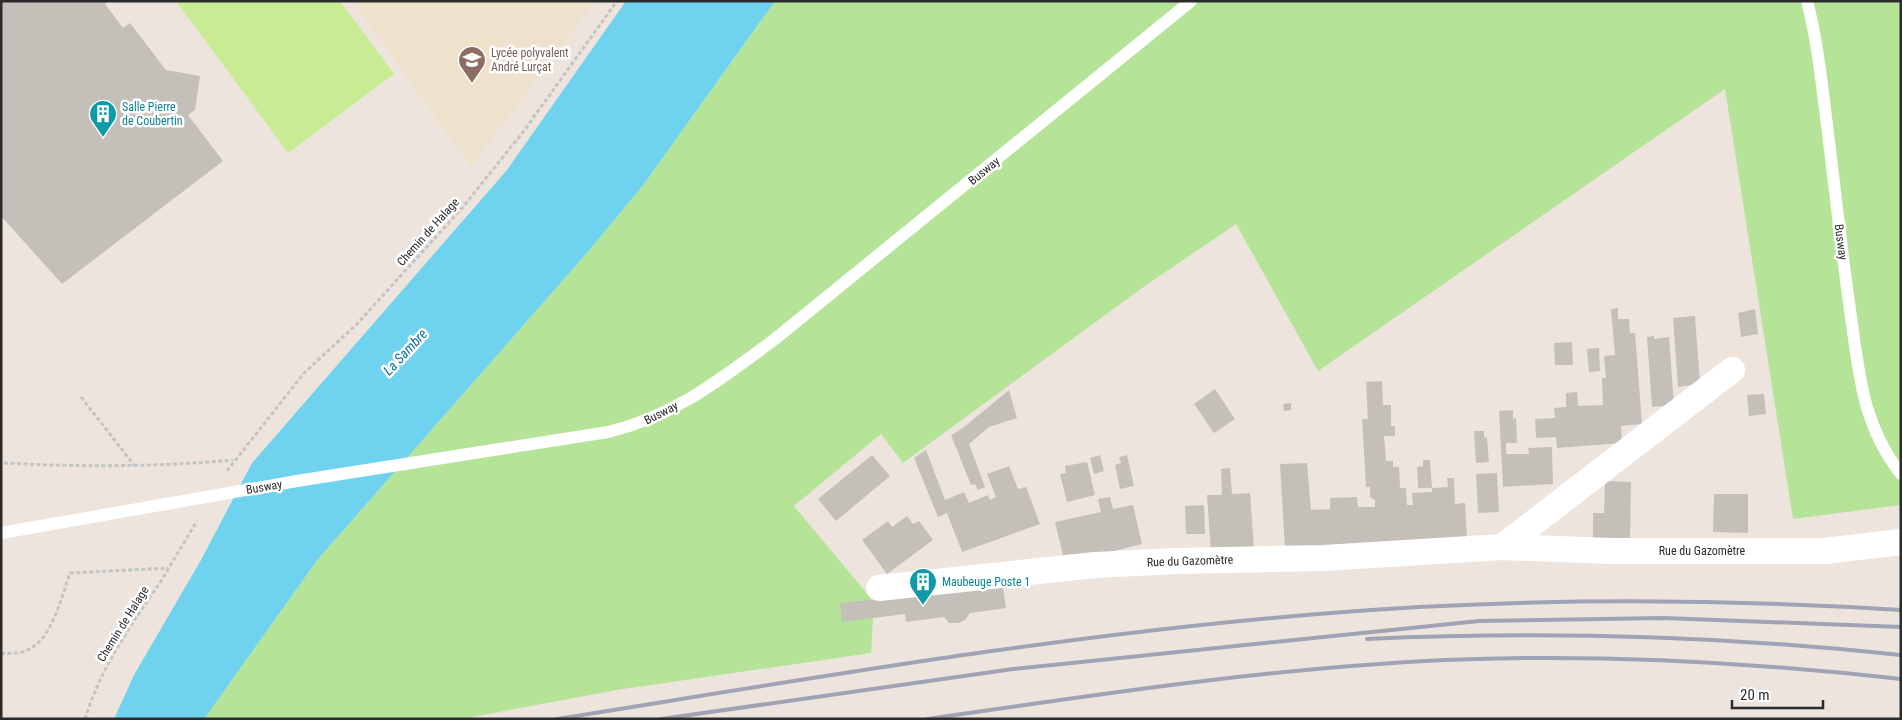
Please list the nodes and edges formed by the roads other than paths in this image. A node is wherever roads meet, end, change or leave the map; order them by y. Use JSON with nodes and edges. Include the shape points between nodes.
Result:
{"nodes":[{"id":1,"x":1191,"y":1,"type":"edge"},
{"id":2,"x":1807,"y":1,"type":"edge"},
{"id":3,"x":1732,"y":370,"type":"dead end"},
{"id":4,"x":1901,"y":474,"type":"edge"},
{"id":5,"x":3,"y":533,"type":"edge"},
{"id":6,"x":1901,"y":542,"type":"edge"},
{"id":7,"x":1502,"y":548,"type":"junction"},
{"id":8,"x":879,"y":588,"type":"dead end"}],
"edges":[{"from":1,"to":5,"type":"lane","name":"Busway","via":[[886,250],[722,378],[671,410],[639,424],[608,432],[298,481]]},
{"from":2,"to":4,"type":"lane","name":"Busway","via":[[1818,52],[1861,383],[1869,418],[1881,446]]},
{"from":3,"to":7,"type":"street"},
{"from":6,"to":7,"type":"street","name":"Rue du Gazomètre","via":[[1825,551]]},
{"from":7,"to":8,"type":"street","name":"Rue du Gazomètre","via":[[1324,558],[1095,565]]}]}
